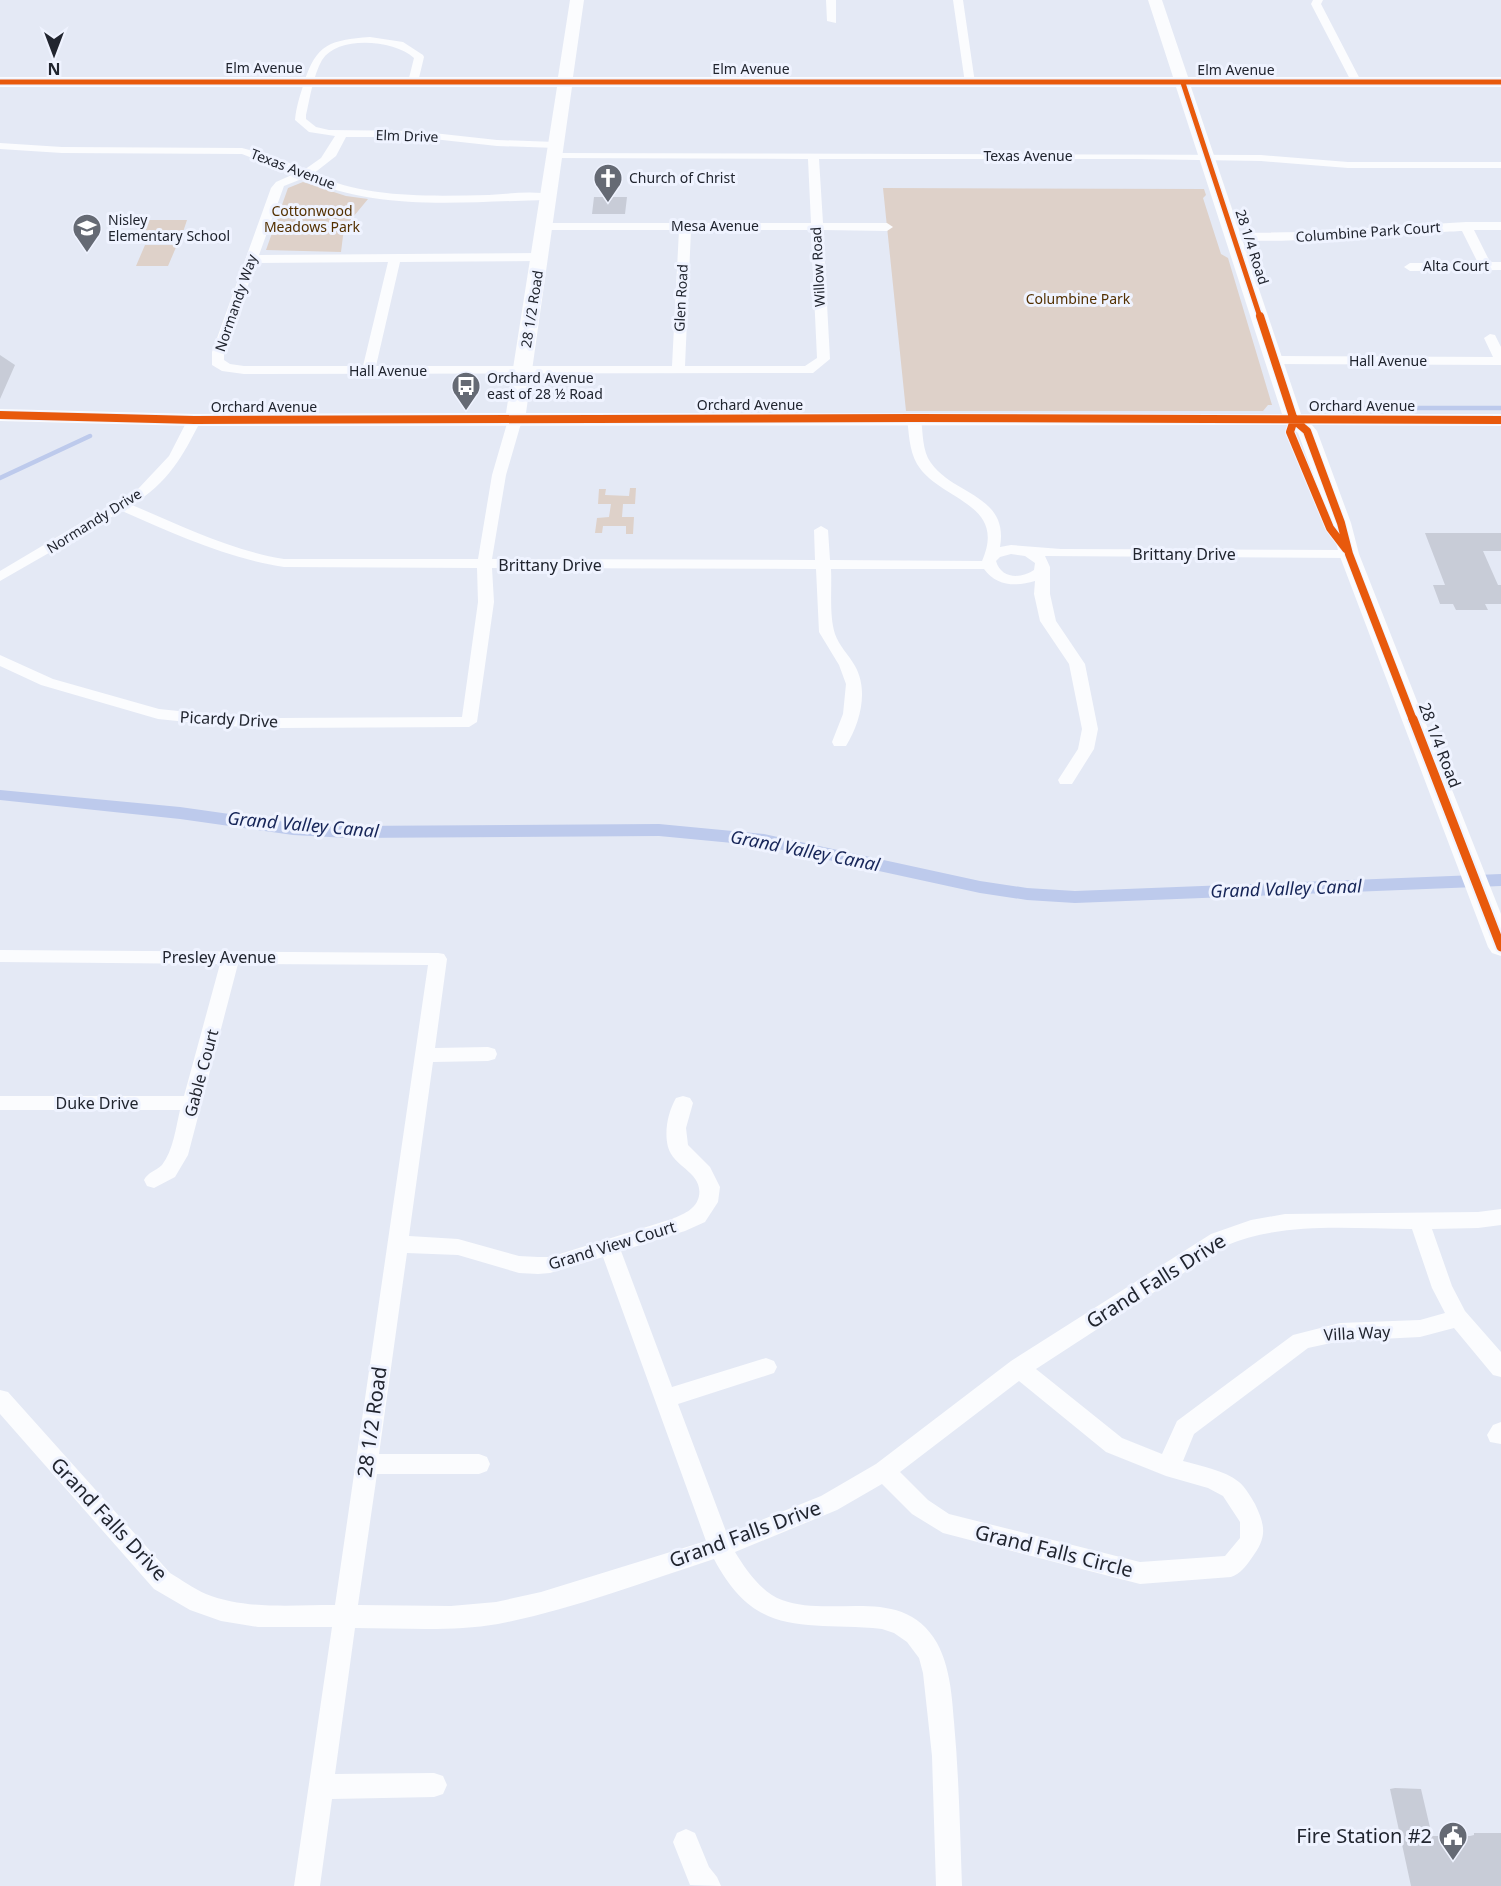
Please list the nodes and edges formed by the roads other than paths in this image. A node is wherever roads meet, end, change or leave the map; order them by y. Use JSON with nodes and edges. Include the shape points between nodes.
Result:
{"nodes":[{"id":1,"x":578,"y":0,"type":"edge"},
{"id":2,"x":831,"y":0,"type":"edge"},
{"id":3,"x":958,"y":0,"type":"edge"},
{"id":4,"x":1155,"y":0,"type":"edge"},
{"id":5,"x":1318,"y":0,"type":"edge"},
{"id":6,"x":832,"y":21,"type":"dead end"},
{"id":7,"x":0,"y":82,"type":"edge"},
{"id":8,"x":310,"y":82,"type":"junction"},
{"id":9,"x":412,"y":82,"type":"junction"},
{"id":10,"x":566,"y":82,"type":"junction"},
{"id":11,"x":1501,"y":82,"type":"edge"},
{"id":12,"x":970,"y":83,"type":"junction"},
{"id":13,"x":1183,"y":83,"type":"junction"},
{"id":14,"x":1356,"y":83,"type":"junction"},
{"id":15,"x":342,"y":134,"type":"junction"},
{"id":16,"x":0,"y":146,"type":"edge"},
{"id":17,"x":555,"y":150,"type":"junction"},
{"id":18,"x":813,"y":156,"type":"junction"},
{"id":19,"x":1207,"y":157,"type":"junction"},
{"id":20,"x":1501,"y":165,"type":"edge"},
{"id":21,"x":304,"y":173,"type":"junction"},
{"id":22,"x":549,"y":197,"type":"junction"},
{"id":23,"x":544,"y":226,"type":"junction"},
{"id":24,"x":685,"y":226,"type":"junction"},
{"id":25,"x":816,"y":226,"type":"junction"},
{"id":26,"x":1466,"y":226,"type":"junction"},
{"id":27,"x":1501,"y":226,"type":"edge"},
{"id":28,"x":887,"y":227,"type":"dead end"},
{"id":29,"x":1234,"y":237,"type":"junction"},
{"id":30,"x":540,"y":257,"type":"junction"},
{"id":31,"x":251,"y":258,"type":"junction"},
{"id":32,"x":395,"y":258,"type":"junction"},
{"id":33,"x":1486,"y":266,"type":"junction"},
{"id":34,"x":1501,"y":266,"type":"edge"},
{"id":35,"x":1410,"y":267,"type":"dead end"},
{"id":36,"x":1490,"y":338,"type":"dead end"},
{"id":37,"x":1275,"y":360,"type":"junction"},
{"id":38,"x":1501,"y":360,"type":"edge"},
{"id":39,"x":221,"y":366,"type":"joint"},
{"id":40,"x":369,"y":370,"type":"junction"},
{"id":41,"x":678,"y":370,"type":"junction"},
{"id":42,"x":808,"y":370,"type":"joint"},
{"id":43,"x":523,"y":371,"type":"junction"},
{"id":44,"x":0,"y":415,"type":"edge"},
{"id":45,"x":914,"y":418,"type":"junction"},
{"id":46,"x":194,"y":420,"type":"junction"},
{"id":47,"x":515,"y":420,"type":"junction"},
{"id":48,"x":1294,"y":420,"type":"junction"},
{"id":49,"x":1397,"y":420,"type":"junction"},
{"id":50,"x":1501,"y":420,"type":"edge"},
{"id":51,"x":123,"y":506,"type":"junction"},
{"id":52,"x":1341,"y":523,"type":"junction"},
{"id":53,"x":821,"y":530,"type":"dead end"},
{"id":54,"x":1019,"y":550,"type":"junction"},
{"id":55,"x":1350,"y":554,"type":"junction"},
{"id":56,"x":990,"y":561,"type":"junction"},
{"id":57,"x":484,"y":565,"type":"junction"},
{"id":58,"x":822,"y":565,"type":"junction"},
{"id":59,"x":1043,"y":567,"type":"junction"},
{"id":60,"x":0,"y":577,"type":"edge"},
{"id":61,"x":0,"y":660,"type":"edge"},
{"id":62,"x":469,"y":722,"type":"joint"},
{"id":63,"x":840,"y":742,"type":"dead end"},
{"id":64,"x":1066,"y":780,"type":"dead end"},
{"id":65,"x":1501,"y":947,"type":"edge"},
{"id":66,"x":0,"y":956,"type":"edge"},
{"id":67,"x":231,"y":957,"type":"junction"},
{"id":68,"x":438,"y":959,"type":"joint"},
{"id":69,"x":488,"y":1054,"type":"dead end"},
{"id":70,"x":424,"y":1055,"type":"junction"},
{"id":71,"x":0,"y":1103,"type":"edge"},
{"id":72,"x":193,"y":1103,"type":"junction"},
{"id":73,"x":683,"y":1103,"type":"dead end"},
{"id":74,"x":154,"y":1180,"type":"dead end"},
{"id":75,"x":1501,"y":1217,"type":"edge"},
{"id":76,"x":1419,"y":1220,"type":"junction"},
{"id":77,"x":398,"y":1244,"type":"junction"},
{"id":78,"x":609,"y":1246,"type":"junction"},
{"id":79,"x":1458,"y":1317,"type":"junction"},
{"id":80,"x":766,"y":1367,"type":"dead end"},
{"id":81,"x":1019,"y":1368,"type":"junction"},
{"id":82,"x":1501,"y":1368,"type":"edge"},
{"id":83,"x":665,"y":1399,"type":"junction"},
{"id":84,"x":2,"y":1406,"type":"edge"},
{"id":85,"x":366,"y":1464,"type":"junction"},
{"id":86,"x":478,"y":1464,"type":"dead end"},
{"id":87,"x":1166,"y":1466,"type":"junction"},
{"id":88,"x":884,"y":1471,"type":"junction"},
{"id":89,"x":720,"y":1547,"type":"junction"},
{"id":90,"x":345,"y":1616,"type":"junction"},
{"id":91,"x":434,"y":1785,"type":"dead end"},
{"id":92,"x":321,"y":1787,"type":"junction"},
{"id":93,"x":686,"y":1842,"type":"dead end"},
{"id":94,"x":307,"y":1886,"type":"edge"},
{"id":95,"x":708,"y":1886,"type":"edge"},
{"id":96,"x":949,"y":1886,"type":"edge"}],
"edges":[{"from":1,"to":10,"type":"street","name":"28 1/2 Road"},
{"from":2,"to":6,"type":"street"},
{"from":3,"to":12,"type":"street"},
{"from":4,"to":13,"type":"street","name":"28 1/4 Road"},
{"from":5,"to":14,"type":"street","via":[[1316,4]]},
{"from":7,"to":8,"type":"street","name":"Elm Avenue"},
{"from":8,"to":9,"type":"street","name":"Elm Avenue"},
{"from":8,"to":9,"type":"street","via":[[319,57],[329,49],[371,40],[398,43],[414,50],[419,57]]},
{"from":8,"to":15,"type":"street","name":"Elm Drive","via":[[300,120],[313,130]]},
{"from":9,"to":10,"type":"street","name":"Elm Avenue"},
{"from":10,"to":12,"type":"street","name":"Elm Avenue"},
{"from":10,"to":17,"type":"street","name":"28 1/2 Road"},
{"from":11,"to":14,"type":"street","name":"Elm Avenue"},
{"from":12,"to":13,"type":"street","name":"Elm Avenue"},
{"from":13,"to":14,"type":"street","name":"Elm Avenue"},
{"from":13,"to":19,"type":"street","name":"28 1/4 Road"},
{"from":15,"to":17,"type":"street","name":"Elm Drive","via":[[415,134]]},
{"from":15,"to":21,"type":"street","name":"Normandy Way","via":[[330,158]]},
{"from":16,"to":21,"type":"street","name":"Texas Avenue","via":[[242,151]]},
{"from":17,"to":18,"type":"street","name":"Texas Avenue"},
{"from":17,"to":22,"type":"street","name":"28 1/2 Road"},
{"from":18,"to":19,"type":"street","name":"Texas Avenue"},
{"from":18,"to":25,"type":"street","name":"Willow Road"},
{"from":19,"to":20,"type":"street","name":"Texas Avenue","via":[[1348,165]]},
{"from":19,"to":29,"type":"street","name":"28 1/4 Road"},
{"from":21,"to":22,"type":"street","name":"Texas Avenue","via":[[358,193]]},
{"from":21,"to":31,"type":"street","name":"Normandy Way","via":[[277,188]]},
{"from":22,"to":23,"type":"street","name":"28 1/2 Road"},
{"from":23,"to":24,"type":"street","name":"Mesa Avenue"},
{"from":23,"to":30,"type":"street","name":"28 1/2 Road"},
{"from":24,"to":25,"type":"street","name":"Mesa Avenue"},
{"from":24,"to":41,"type":"street","name":"Glen Road"},
{"from":25,"to":28,"type":"street","name":"Mesa Avenue"},
{"from":25,"to":42,"type":"street","name":"Willow Road","via":[[824,359]]},
{"from":26,"to":27,"type":"street","name":"Columbine Park Court"},
{"from":26,"to":29,"type":"street","name":"Columbine Park Court"},
{"from":26,"to":33,"type":"street"},
{"from":29,"to":37,"type":"street","name":"28 1/4 Road"},
{"from":30,"to":32,"type":"street"},
{"from":30,"to":43,"type":"street","name":"28 1/2 Road"},
{"from":31,"to":32,"type":"street"},
{"from":31,"to":39,"type":"street","name":"Normandy Way","via":[[218,352],[217,362]]},
{"from":32,"to":40,"type":"street"},
{"from":33,"to":34,"type":"street","name":"Alta Court"},
{"from":33,"to":35,"type":"street","name":"Alta Court"},
{"from":36,"to":38,"type":"street"},
{"from":37,"to":38,"type":"street","name":"Hall Avenue"},
{"from":37,"to":48,"type":"street","name":"28 1/4 Road"},
{"from":39,"to":40,"type":"street","name":"Hall Avenue","via":[[244,370]]},
{"from":40,"to":43,"type":"street","name":"Hall Avenue"},
{"from":41,"to":42,"type":"street","name":"Hall Avenue"},
{"from":41,"to":43,"type":"street","name":"Hall Avenue"},
{"from":43,"to":47,"type":"street","name":"28 1/2 Road"},
{"from":44,"to":46,"type":"street","name":"Orchard Avenue"},
{"from":45,"to":47,"type":"street","name":"Orchard Avenue"},
{"from":45,"to":48,"type":"street","name":"Orchard Avenue"},
{"from":45,"to":56,"type":"street","via":[[925,465],[941,481],[975,500],[991,517],[996,537]]},
{"from":46,"to":47,"type":"street","name":"Orchard Avenue"},
{"from":46,"to":51,"type":"street","name":"Normandy Drive","via":[[167,469]]},
{"from":47,"to":57,"type":"street","name":"28 1/2 Road","via":[[499,475]]},
{"from":48,"to":49,"type":"street","name":"Orchard Avenue"},
{"from":48,"to":52,"type":"street","name":"28 1/4 Road","via":[[1307,431]]},
{"from":48,"to":55,"type":"street","name":"28 1/4 Road","via":[[1290,432],[1298,453],[1330,528]]},
{"from":49,"to":50,"type":"street","name":"Orchard Avenue"},
{"from":49,"to":52,"type":"street","via":[[1354,426],[1331,439],[1327,449],[1344,494]]},
{"from":51,"to":57,"type":"street","name":"Brittany Drive","via":[[228,551],[264,561],[311,565]]},
{"from":51,"to":60,"type":"street","name":"Normandy Drive"},
{"from":52,"to":55,"type":"street","name":"28 1/4 Road"},
{"from":53,"to":58,"type":"street"},
{"from":54,"to":55,"type":"street","name":"Brittany Drive"},
{"from":54,"to":56,"type":"street","name":"Brittany Drive","via":[[1006,550]]},
{"from":54,"to":59,"type":"street","via":[[1033,554]]},
{"from":55,"to":65,"type":"street","name":"28 1/4 Road"},
{"from":56,"to":58,"type":"street","name":"Brittany Drive"},
{"from":56,"to":59,"type":"street","via":[[997,575],[1012,580],[1037,576]]},
{"from":57,"to":58,"type":"street","name":"Brittany Drive"},
{"from":57,"to":62,"type":"street","name":"28 1/2 Road","via":[[486,602]]},
{"from":58,"to":63,"type":"street","via":[[827,632],[853,683],[852,716]]},
{"from":59,"to":64,"type":"street","via":[[1042,594],[1048,621],[1077,664],[1090,729],[1086,749]]},
{"from":61,"to":62,"type":"street","name":"Picardy Drive","via":[[47,682],[158,714],[278,723]]},
{"from":66,"to":67,"type":"street","name":"Presley Avenue"},
{"from":67,"to":68,"type":"street","name":"Presley Avenue"},
{"from":67,"to":72,"type":"street","name":"Gable Court"},
{"from":68,"to":70,"type":"street","name":"28 1/2 Road"},
{"from":69,"to":70,"type":"street"},
{"from":70,"to":77,"type":"street","name":"28 1/2 Road"},
{"from":71,"to":72,"type":"street","name":"Duke Drive"},
{"from":72,"to":74,"type":"street","name":"Gable Court","via":[[178,1155],[168,1171]]},
{"from":73,"to":78,"type":"street","name":"Grand View Court","via":[[676,1128],[678,1148],[703,1173],[710,1187],[708,1202],[698,1216],[678,1225]]},
{"from":75,"to":76,"type":"street","name":"Grand Falls Drive"},
{"from":76,"to":79,"type":"street","via":[[1442,1288]]},
{"from":76,"to":81,"type":"street","name":"Grand Falls Drive","via":[[1285,1221],[1243,1229],[1218,1240]]},
{"from":77,"to":78,"type":"street","name":"Grand View Court","via":[[478,1251],[529,1267],[550,1265]]},
{"from":77,"to":85,"type":"street","name":"28 1/2 Road"},
{"from":78,"to":83,"type":"street"},
{"from":79,"to":82,"type":"street"},
{"from":79,"to":87,"type":"street","name":"Villa Way","via":[[1408,1332],[1353,1330],[1301,1341],[1185,1428]]},
{"from":80,"to":83,"type":"street"},
{"from":81,"to":87,"type":"street","name":"Grand Falls Circle","via":[[1114,1445]]},
{"from":81,"to":88,"type":"street","name":"Grand Falls Drive"},
{"from":83,"to":89,"type":"street"},
{"from":84,"to":90,"type":"street","name":"Grand Falls Drive","via":[[162,1581],[221,1610],[258,1616]]},
{"from":85,"to":86,"type":"street"},
{"from":85,"to":90,"type":"street","name":"28 1/2 Road"},
{"from":87,"to":88,"type":"street","name":"Grand Falls Circle","via":[[1214,1480],[1231,1489],[1243,1504],[1252,1522],[1251,1541],[1232,1566],[1140,1573],[943,1523],[920,1507]]},
{"from":88,"to":89,"type":"street","name":"Grand Falls Drive","via":[[829,1503]]},
{"from":89,"to":90,"type":"street","name":"Grand Falls Drive","via":[[542,1603],[496,1613],[451,1617]]},
{"from":89,"to":96,"type":"street","via":[[745,1586],[780,1611],[895,1621],[914,1632],[927,1648],[936,1670],[944,1738]]},
{"from":90,"to":92,"type":"street","name":"28 1/2 Road"},
{"from":91,"to":92,"type":"street"},
{"from":92,"to":94,"type":"street","name":"28 1/2 Road"},
{"from":93,"to":95,"type":"street","via":[[699,1876]]}]}
